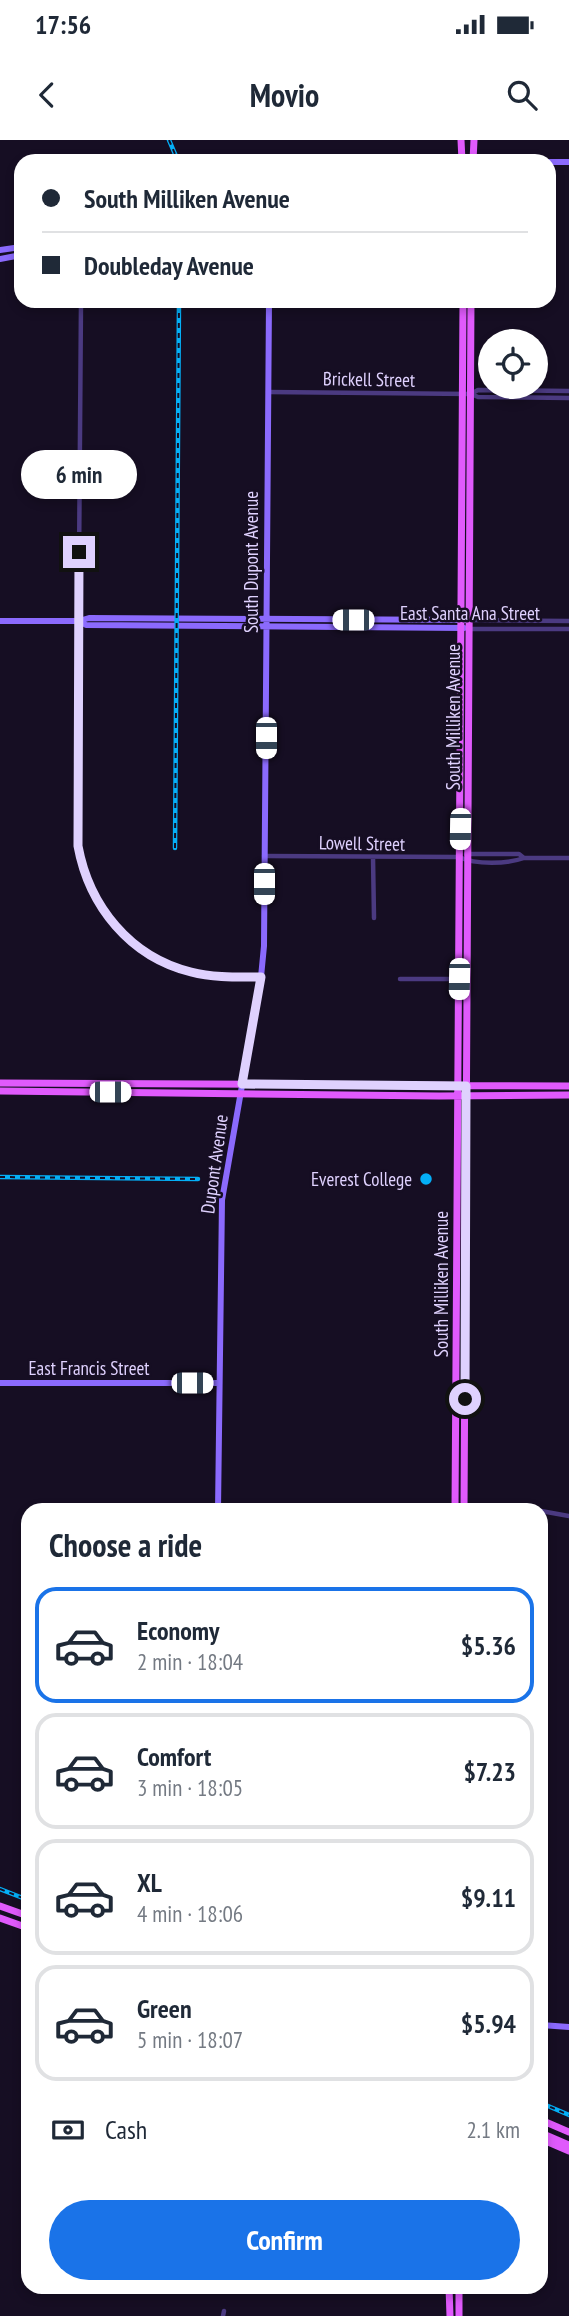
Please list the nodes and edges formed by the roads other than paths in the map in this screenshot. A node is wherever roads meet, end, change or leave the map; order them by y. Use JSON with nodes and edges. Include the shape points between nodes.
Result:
{"nodes":[{"id":1,"x":81,"y":308,"type":"edge"},
{"id":2,"x":269,"y":308,"type":"edge"},
{"id":3,"x":463,"y":308,"type":"edge"},
{"id":4,"x":471,"y":308,"type":"edge"},
{"id":5,"x":569,"y":391,"type":"edge"},
{"id":6,"x":268,"y":392,"type":"junction"},
{"id":7,"x":467,"y":394,"type":"junction"},
{"id":8,"x":569,"y":398,"type":"edge"},
{"id":9,"x":0,"y":621,"type":"edge"},
{"id":10,"x":79,"y":621,"type":"junction"},
{"id":11,"x":569,"y":621,"type":"edge"},
{"id":12,"x":267,"y":623,"type":"junction"},
{"id":13,"x":465,"y":624,"type":"junction"},
{"id":14,"x":569,"y":629,"type":"edge"},
{"id":15,"x":265,"y":824,"type":"joint"},
{"id":16,"x":264,"y":856,"type":"junction"},
{"id":17,"x":373,"y":857,"type":"junction"},
{"id":18,"x":468,"y":857,"type":"junction"},
{"id":19,"x":459,"y":858,"type":"junction"},
{"id":20,"x":569,"y":858,"type":"edge"},
{"id":21,"x":374,"y":918,"type":"dead end"},
{"id":22,"x":261,"y":977,"type":"junction"},
{"id":23,"x":400,"y":979,"type":"dead end"},
{"id":24,"x":459,"y":979,"type":"junction"},
{"id":25,"x":0,"y":1083,"type":"edge"},
{"id":26,"x":457,"y":1086,"type":"junction"},
{"id":27,"x":466,"y":1086,"type":"junction"},
{"id":28,"x":569,"y":1086,"type":"edge"},
{"id":29,"x":241,"y":1088,"type":"junction"},
{"id":30,"x":0,"y":1091,"type":"edge"},
{"id":31,"x":457,"y":1096,"type":"junction"},
{"id":32,"x":466,"y":1096,"type":"junction"},
{"id":33,"x":569,"y":1096,"type":"edge"},
{"id":34,"x":0,"y":1383,"type":"edge"},
{"id":35,"x":219,"y":1383,"type":"junction"},
{"id":36,"x":218,"y":1503,"type":"edge"},
{"id":37,"x":455,"y":1503,"type":"edge"},
{"id":38,"x":464,"y":1503,"type":"edge"},
{"id":39,"x":548,"y":1512,"type":"edge"},
{"id":40,"x":569,"y":1516,"type":"edge"},
{"id":41,"x":0,"y":1906,"type":"edge"},
{"id":42,"x":21,"y":1914,"type":"edge"},
{"id":43,"x":0,"y":1918,"type":"edge"},
{"id":44,"x":21,"y":1926,"type":"edge"},
{"id":45,"x":548,"y":2026,"type":"edge"},
{"id":46,"x":569,"y":2027,"type":"edge"},
{"id":47,"x":548,"y":2126,"type":"edge"},
{"id":48,"x":569,"y":2135,"type":"edge"},
{"id":49,"x":548,"y":2136,"type":"edge"},
{"id":50,"x":548,"y":2142,"type":"edge"},
{"id":51,"x":569,"y":2145,"type":"edge"},
{"id":52,"x":569,"y":2151,"type":"edge"},
{"id":53,"x":449,"y":2294,"type":"edge"},
{"id":54,"x":459,"y":2294,"type":"edge"},
{"id":55,"x":450,"y":2316,"type":"edge"},
{"id":56,"x":459,"y":2316,"type":"edge"}],
"edges":[{"from":1,"to":10,"type":"street"},
{"from":2,"to":6,"type":"street","name":"South Dupont Avenue"},
{"from":3,"to":7,"type":"main road","name":"South Milliken Avenue"},
{"from":4,"to":7,"type":"main road","name":"South Milliken Avenue"},
{"from":5,"to":7,"type":"street","name":"Brickell Street","via":[[478,390]]},
{"from":6,"to":7,"type":"street","name":"Brickell Street"},
{"from":6,"to":12,"type":"street","name":"South Dupont Avenue"},
{"from":7,"to":8,"type":"street","name":"Brickell Street"},
{"from":7,"to":13,"type":"main road","name":"South Milliken Avenue"},
{"from":9,"to":10,"type":"street","name":"East Santa Ana Street"},
{"from":10,"to":12,"type":"street","name":"East Santa Ana Street","via":[[86,625]]},
{"from":10,"to":22,"type":"street","via":[[77,830],[81,862],[92,892],[109,920],[145,953],[206,975]]},
{"from":11,"to":13,"type":"street","name":"East Santa Ana Street"},
{"from":12,"to":13,"type":"street","name":"East Santa Ana Street"},
{"from":12,"to":15,"type":"street","name":"South Dupont Avenue"},
{"from":13,"to":14,"type":"street","name":"East Santa Ana Street"},
{"from":13,"to":18,"type":"main road","name":"South Milliken Avenue"},
{"from":13,"to":19,"type":"main road","name":"South Milliken Avenue"},
{"from":15,"to":16,"type":"street","name":"Dupont Avenue"},
{"from":16,"to":17,"type":"street","name":"Lowell Street"},
{"from":16,"to":22,"type":"street","name":"Dupont Avenue"},
{"from":17,"to":19,"type":"street","name":"Lowell Street"},
{"from":17,"to":21,"type":"street"},
{"from":18,"to":19,"type":"street","name":"Lowell Street"},
{"from":18,"to":20,"type":"street","name":"Lowell Street","via":[[515,861]]},
{"from":18,"to":27,"type":"main road","name":"South Milliken Avenue"},
{"from":19,"to":24,"type":"main road","name":"South Milliken Avenue"},
{"from":22,"to":29,"type":"street","name":"Dupont Avenue"},
{"from":23,"to":24,"type":"street"},
{"from":24,"to":26,"type":"main road","name":"South Milliken Avenue"},
{"from":25,"to":29,"type":"main road"},
{"from":26,"to":27,"type":"main road"},
{"from":26,"to":29,"type":"main road"},
{"from":26,"to":31,"type":"main road","name":"South Milliken Avenue"},
{"from":27,"to":28,"type":"main road"},
{"from":27,"to":32,"type":"main road","name":"South Milliken Avenue"},
{"from":29,"to":30,"type":"main road"},
{"from":29,"to":31,"type":"main road"},
{"from":29,"to":35,"type":"street","name":"Dupont Avenue","via":[[222,1200]]},
{"from":31,"to":32,"type":"main road"},
{"from":31,"to":37,"type":"main road","name":"South Milliken Avenue"},
{"from":32,"to":33,"type":"main road"},
{"from":32,"to":38,"type":"main road","name":"South Milliken Avenue"},
{"from":34,"to":35,"type":"street","name":"East Francis Street"},
{"from":35,"to":36,"type":"street","name":"Dupont Avenue"},
{"from":39,"to":40,"type":"street"},
{"from":41,"to":42,"type":"main road"},
{"from":43,"to":44,"type":"main road"},
{"from":45,"to":46,"type":"street"},
{"from":47,"to":48,"type":"main road"},
{"from":49,"to":51,"type":"main road"},
{"from":50,"to":52,"type":"main road"},
{"from":53,"to":55,"type":"main road"},
{"from":54,"to":56,"type":"main road"}]}
